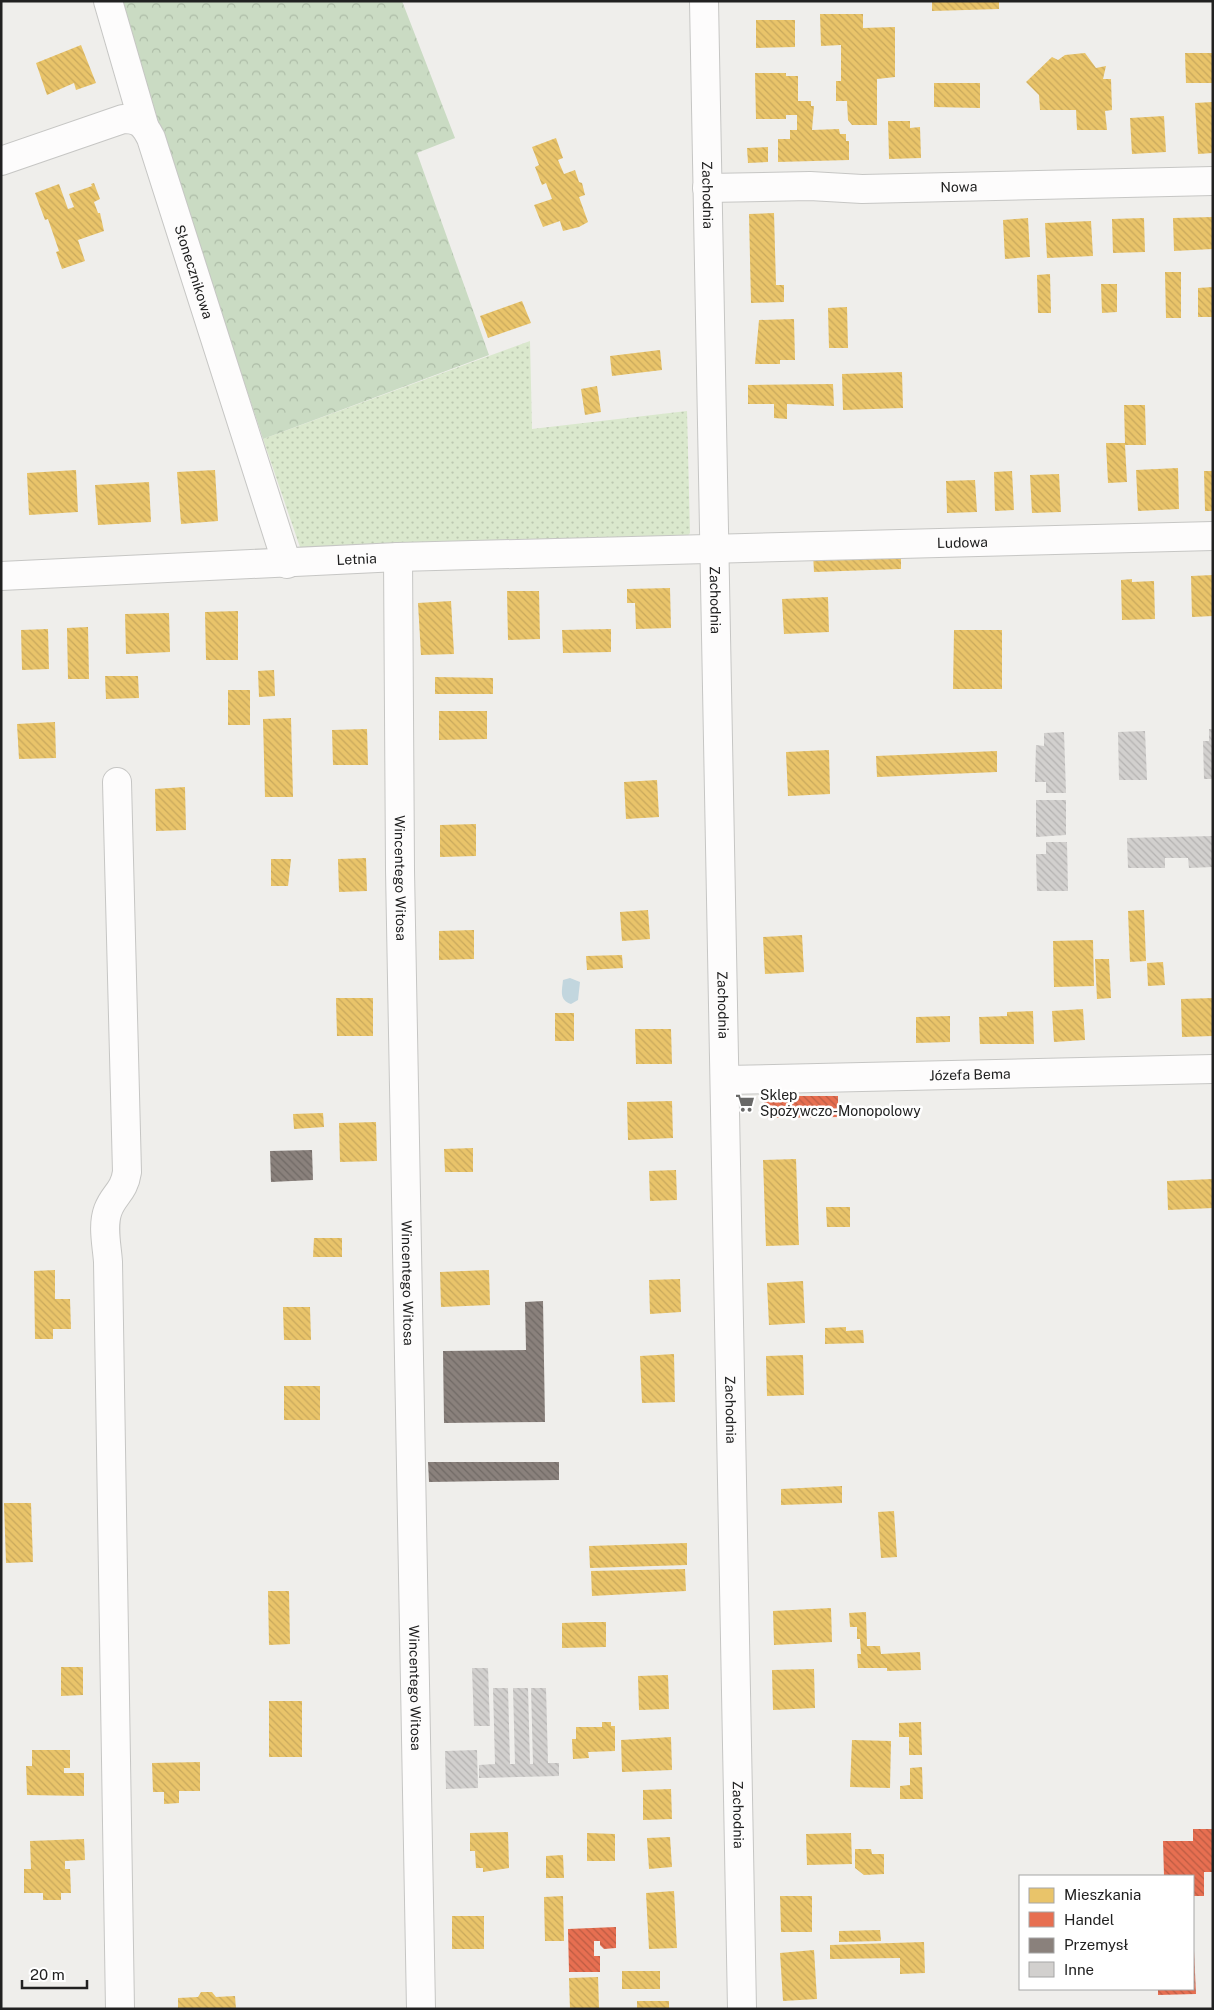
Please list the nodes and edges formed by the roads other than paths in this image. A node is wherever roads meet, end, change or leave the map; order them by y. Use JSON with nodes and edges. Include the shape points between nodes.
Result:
{"nodes":[{"id":1,"x":108,"y":1,"type":"edge"},
{"id":2,"x":704,"y":1,"type":"edge"},
{"id":3,"x":144,"y":125,"type":"junction"},
{"id":4,"x":1,"y":161,"type":"edge"},
{"id":5,"x":1213,"y":181,"type":"edge"},
{"id":6,"x":707,"y":188,"type":"junction"},
{"id":7,"x":1213,"y":536,"type":"edge"},
{"id":8,"x":713,"y":548,"type":"junction"},
{"id":9,"x":398,"y":557,"type":"junction"},
{"id":10,"x":287,"y":564,"type":"junction"},
{"id":11,"x":1,"y":576,"type":"edge"},
{"id":12,"x":117,"y":782,"type":"dead end"},
{"id":13,"x":1213,"y":1068,"type":"edge"},
{"id":14,"x":726,"y":1080,"type":"junction"},
{"id":15,"x":120,"y":2009,"type":"edge"},
{"id":16,"x":422,"y":2009,"type":"edge"},
{"id":17,"x":742,"y":2009,"type":"edge"}],
"edges":[{"from":1,"to":3,"type":"street","name":"Słonecznikowa"},
{"from":2,"to":6,"type":"street","name":"Zachodnia"},
{"from":3,"to":4,"type":"street","via":[[135,119],[123,119]]},
{"from":3,"to":10,"type":"street","name":"Słonecznikowa","via":[[151,138]]},
{"from":5,"to":6,"type":"street","name":"Nowa","via":[[862,190],[810,186]]},
{"from":6,"to":8,"type":"street","name":"Zachodnia"},
{"from":7,"to":8,"type":"street","name":"Ludowa"},
{"from":8,"to":9,"type":"street","name":"Letnia"},
{"from":8,"to":14,"type":"street","name":"Zachodnia"},
{"from":9,"to":10,"type":"street","name":"Letnia"},
{"from":9,"to":16,"type":"street","name":"Wincentego Witosa","via":[[400,870]]},
{"from":10,"to":11,"type":"street","name":"Letnia"},
{"from":12,"to":15,"type":"street","via":[[127,1172],[125,1186],[108,1210],[106,1228]]},
{"from":13,"to":14,"type":"street","name":"Józefa Bema"},
{"from":14,"to":17,"type":"street","name":"Zachodnia"}]}
